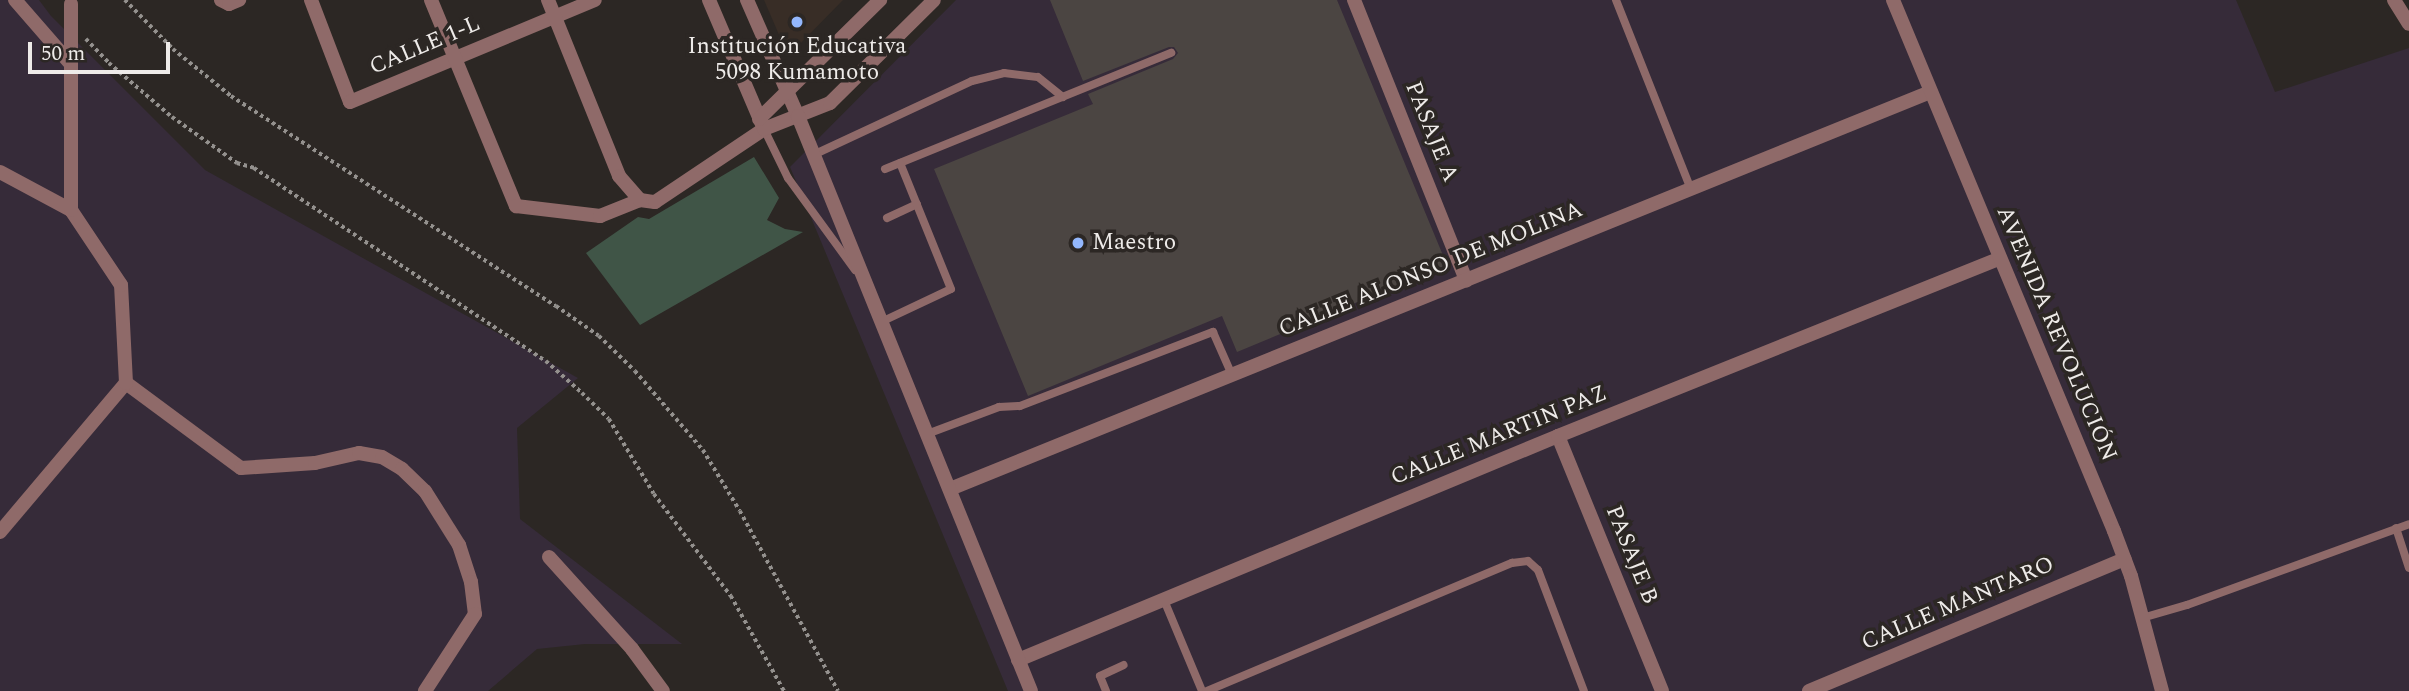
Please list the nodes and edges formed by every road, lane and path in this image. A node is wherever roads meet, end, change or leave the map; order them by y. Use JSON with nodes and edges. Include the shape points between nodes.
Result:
{"nodes":[{"id":1,"x":15,"y":0,"type":"edge"},
{"id":2,"x":125,"y":0,"type":"edge"},
{"id":3,"x":311,"y":0,"type":"edge"},
{"id":4,"x":431,"y":0,"type":"edge"},
{"id":5,"x":548,"y":0,"type":"edge"},
{"id":6,"x":595,"y":0,"type":"edge"},
{"id":7,"x":709,"y":0,"type":"edge"},
{"id":8,"x":747,"y":0,"type":"edge"},
{"id":9,"x":880,"y":0,"type":"edge"},
{"id":10,"x":934,"y":0,"type":"edge"},
{"id":11,"x":1354,"y":0,"type":"edge"},
{"id":12,"x":1616,"y":0,"type":"edge"},
{"id":13,"x":1893,"y":0,"type":"edge"},
{"id":14,"x":2395,"y":0,"type":"edge"},
{"id":15,"x":71,"y":4,"type":"dead end"},
{"id":16,"x":554,"y":16,"type":"junction"},
{"id":17,"x":70,"y":21,"type":"junction"},
{"id":18,"x":2409,"y":24,"type":"edge"},
{"id":19,"x":1171,"y":53,"type":"dead end"},
{"id":20,"x":455,"y":58,"type":"junction"},
{"id":21,"x":69,"y":62,"type":"junction"},
{"id":22,"x":1930,"y":92,"type":"junction"},
{"id":23,"x":786,"y":94,"type":"junction"},
{"id":24,"x":1063,"y":97,"type":"junction"},
{"id":25,"x":798,"y":116,"type":"junction"},
{"id":26,"x":761,"y":124,"type":"junction"},
{"id":27,"x":813,"y":155,"type":"junction"},
{"id":28,"x":900,"y":163,"type":"junction"},
{"id":29,"x":885,"y":169,"type":"dead end"},
{"id":30,"x":0,"y":172,"type":"edge"},
{"id":31,"x":1691,"y":189,"type":"junction"},
{"id":32,"x":640,"y":200,"type":"junction"},
{"id":33,"x":917,"y":204,"type":"junction"},
{"id":34,"x":71,"y":210,"type":"junction"},
{"id":35,"x":887,"y":218,"type":"dead end"},
{"id":36,"x":2000,"y":258,"type":"junction"},
{"id":37,"x":1466,"y":280,"type":"junction"},
{"id":38,"x":865,"y":284,"type":"junction"},
{"id":39,"x":881,"y":322,"type":"junction"},
{"id":40,"x":1232,"y":375,"type":"junction"},
{"id":41,"x":126,"y":383,"type":"junction"},
{"id":42,"x":927,"y":434,"type":"junction"},
{"id":43,"x":1558,"y":436,"type":"junction"},
{"id":44,"x":950,"y":489,"type":"junction"},
{"id":45,"x":2409,"y":524,"type":"edge"},
{"id":46,"x":2396,"y":528,"type":"junction"},
{"id":47,"x":0,"y":532,"type":"edge"},
{"id":48,"x":549,"y":557,"type":"dead end"},
{"id":49,"x":2125,"y":559,"type":"junction"},
{"id":50,"x":2409,"y":568,"type":"edge"},
{"id":51,"x":1164,"y":600,"type":"junction"},
{"id":52,"x":2142,"y":618,"type":"junction"},
{"id":53,"x":1018,"y":660,"type":"junction"},
{"id":54,"x":1124,"y":665,"type":"dead end"},
{"id":55,"x":425,"y":691,"type":"edge"},
{"id":56,"x":663,"y":691,"type":"edge"},
{"id":57,"x":784,"y":691,"type":"edge"},
{"id":58,"x":838,"y":691,"type":"edge"},
{"id":59,"x":1031,"y":691,"type":"edge"},
{"id":60,"x":1106,"y":691,"type":"edge"},
{"id":61,"x":1205,"y":691,"type":"edge"},
{"id":62,"x":1584,"y":691,"type":"edge"},
{"id":63,"x":1662,"y":691,"type":"edge"},
{"id":64,"x":1809,"y":691,"type":"edge"},
{"id":65,"x":2162,"y":691,"type":"edge"}],
"edges":[{"from":1,"to":21,"type":"street"},
{"from":2,"to":58,"type":"path","via":[[173,49],[232,96],[556,306],[598,336],[635,371],[709,459]]},
{"from":3,"to":20,"type":"street","name":"CALLE 1-L","via":[[350,102]]},
{"from":4,"to":20,"type":"street"},
{"from":5,"to":16,"type":"street"},
{"from":6,"to":16,"type":"street","name":"CALLE 1-L"},
{"from":7,"to":26,"type":"street"},
{"from":8,"to":23,"type":"street"},
{"from":9,"to":23,"type":"street"},
{"from":10,"to":25,"type":"street","via":[[831,103]]},
{"from":11,"to":37,"type":"street","name":"PASAJE A"},
{"from":12,"to":31,"type":"lane"},
{"from":13,"to":22,"type":"street","name":"AVENIDA REVOLUCIÓN"},
{"from":14,"to":18,"type":"street"},
{"from":15,"to":17,"type":"street"},
{"from":16,"to":20,"type":"street","name":"CALLE 1-L"},
{"from":16,"to":32,"type":"street","via":[[619,176]]},
{"from":17,"to":21,"type":"street"},
{"from":17,"to":57,"type":"path","via":[[109,63],[172,117],[546,361],[610,419],[654,494],[731,597]]},
{"from":19,"to":24,"type":"lane"},
{"from":20,"to":32,"type":"street","via":[[516,205],[600,216]]},
{"from":21,"to":34,"type":"street"},
{"from":22,"to":31,"type":"street","name":"CALLE ALONSO DE MOLINA"},
{"from":22,"to":36,"type":"street","name":"AVENIDA REVOLUCIÓN"},
{"from":23,"to":25,"type":"street"},
{"from":23,"to":26,"type":"street"},
{"from":24,"to":27,"type":"lane","via":[[1038,76],[993,75]]},
{"from":24,"to":28,"type":"lane"},
{"from":25,"to":26,"type":"street"},
{"from":25,"to":27,"type":"street"},
{"from":26,"to":32,"type":"street","via":[[655,202]]},
{"from":26,"to":38,"type":"lane","via":[[788,178]]},
{"from":27,"to":38,"type":"street"},
{"from":28,"to":29,"type":"lane"},
{"from":28,"to":33,"type":"lane"},
{"from":30,"to":34,"type":"street"},
{"from":31,"to":37,"type":"street","name":"CALLE ALONSO DE MOLINA"},
{"from":33,"to":35,"type":"lane"},
{"from":33,"to":39,"type":"lane","via":[[951,289]]},
{"from":34,"to":41,"type":"street","via":[[121,285]]},
{"from":36,"to":43,"type":"street","name":"CALLE MARTIN PAZ"},
{"from":36,"to":49,"type":"street","name":"AVENIDA REVOLUCIÓN"},
{"from":37,"to":40,"type":"street","name":"CALLE ALONSO DE MOLINA"},
{"from":38,"to":39,"type":"street"},
{"from":39,"to":42,"type":"street"},
{"from":40,"to":42,"type":"lane","via":[[1213,332],[1020,406],[999,407]]},
{"from":40,"to":44,"type":"street","name":"CALLE ALONSO DE MOLINA"},
{"from":41,"to":47,"type":"street"},
{"from":41,"to":55,"type":"street","via":[[240,468],[315,463],[359,453],[382,457],[425,491],[459,545],[475,614]]},
{"from":42,"to":44,"type":"street"},
{"from":43,"to":51,"type":"street","name":"CALLE MARTIN PAZ"},
{"from":43,"to":63,"type":"street","name":"PASAJE B"},
{"from":44,"to":53,"type":"street"},
{"from":45,"to":46,"type":"lane"},
{"from":46,"to":50,"type":"lane"},
{"from":46,"to":52,"type":"lane"},
{"from":48,"to":56,"type":"street","via":[[632,649]]},
{"from":49,"to":52,"type":"street","name":"AVENIDA REVOLUCIÓN"},
{"from":49,"to":64,"type":"street","name":"CALLE MANTARO"},
{"from":51,"to":53,"type":"street","name":"CALLE MARTIN PAZ"},
{"from":51,"to":61,"type":"lane"},
{"from":52,"to":65,"type":"street","name":"AVENIDA REVOLUCIÓN"},
{"from":53,"to":59,"type":"street"},
{"from":54,"to":60,"type":"lane","via":[[1100,676]]},
{"from":61,"to":62,"type":"lane","via":[[1512,563],[1528,561],[1538,570]]}]}
